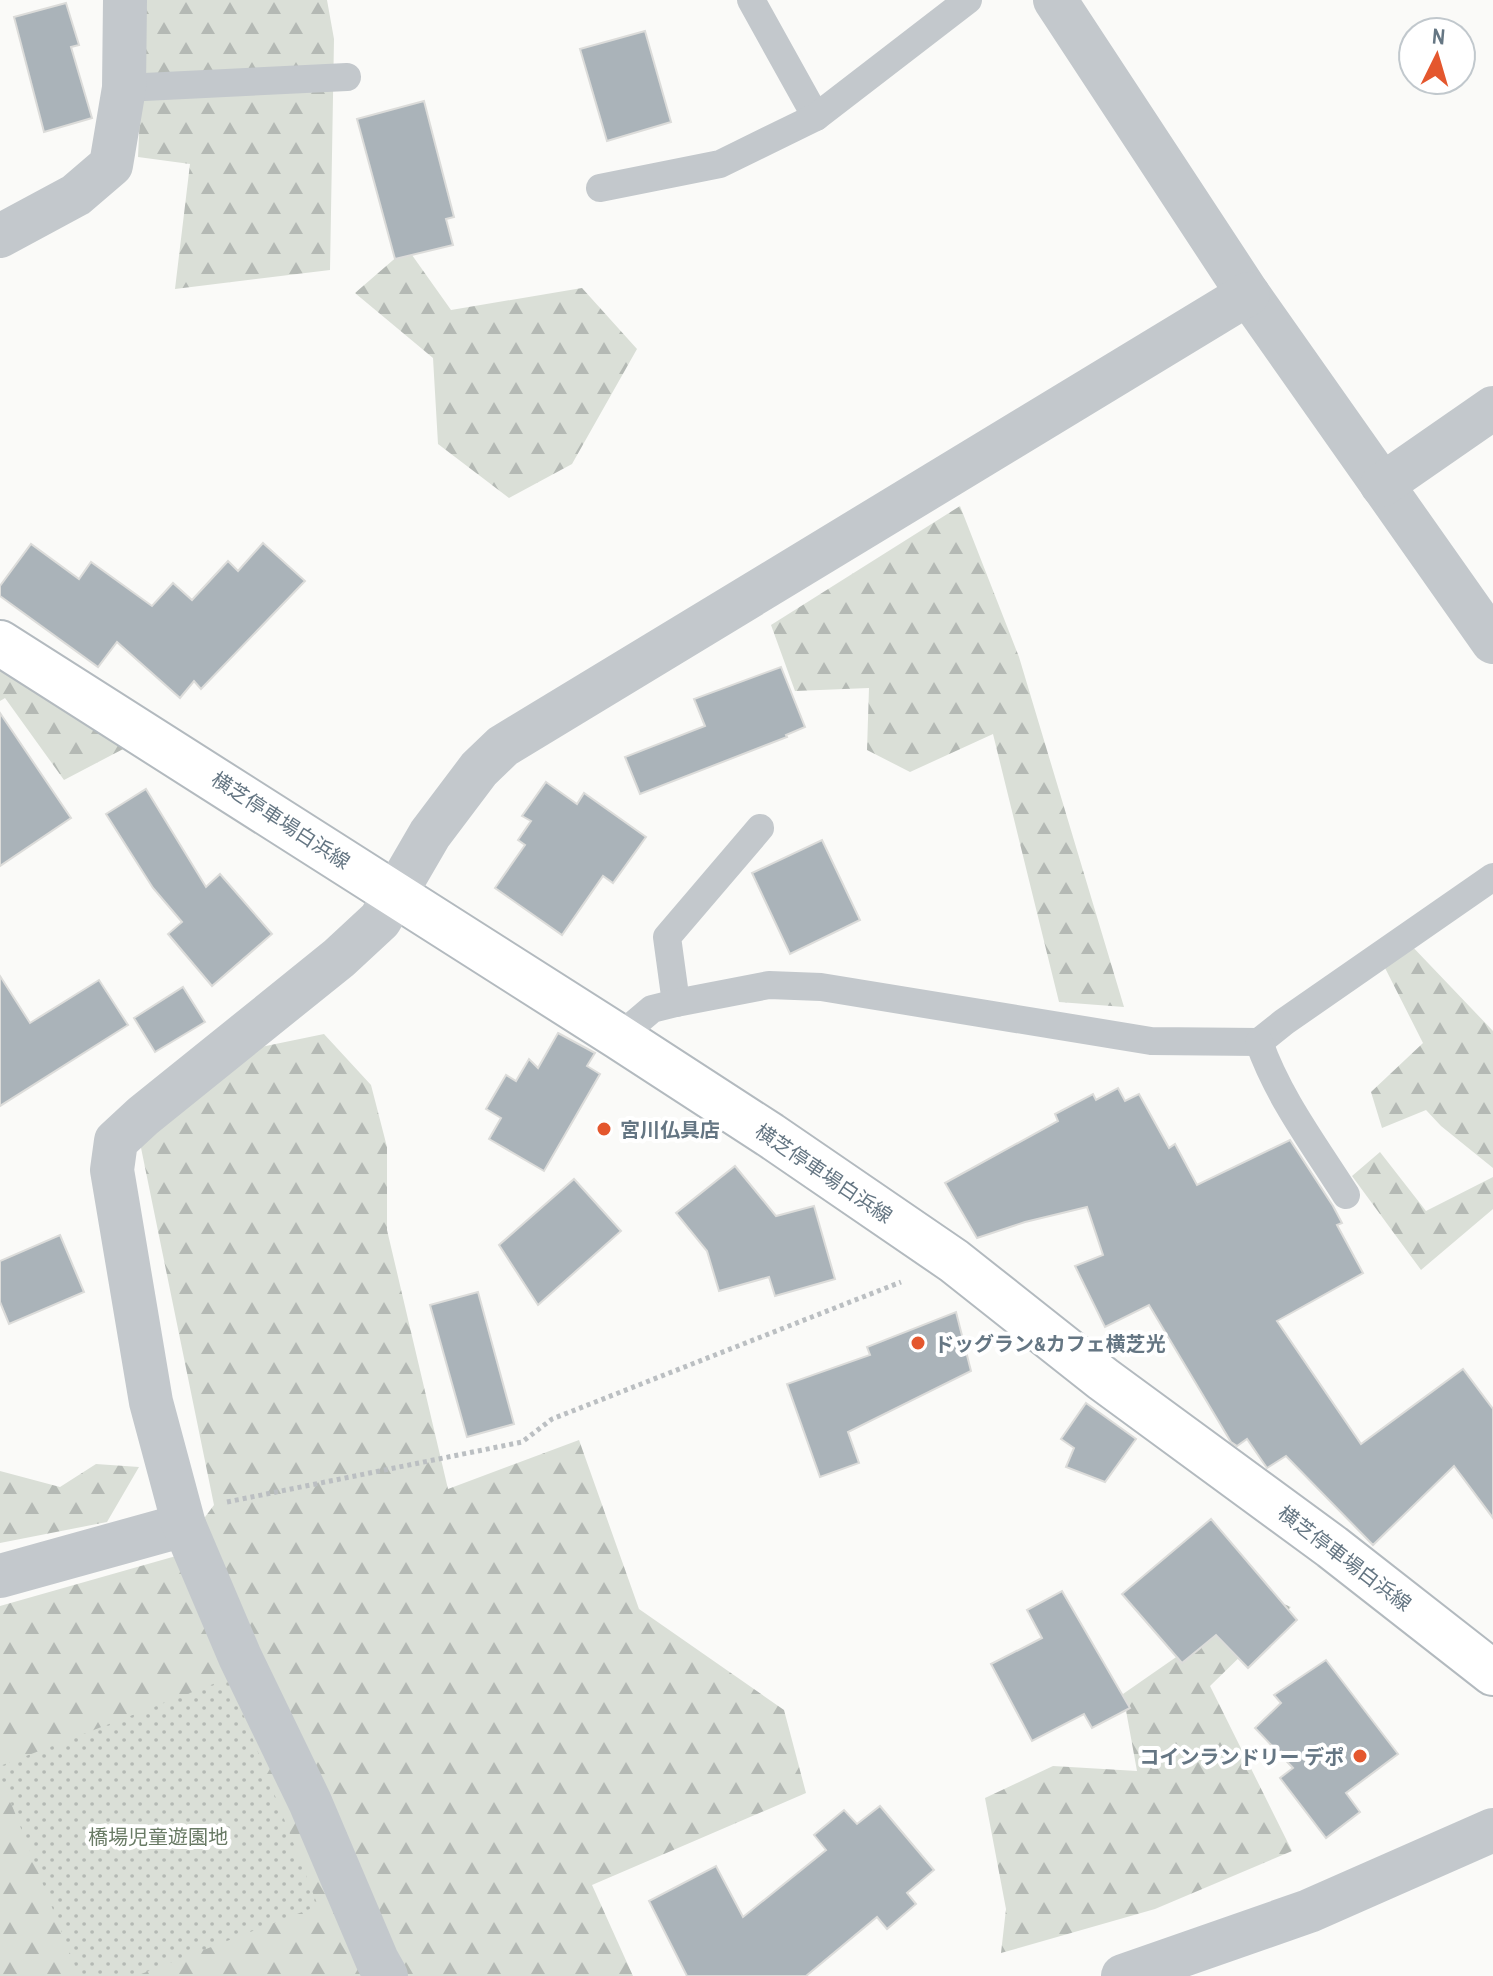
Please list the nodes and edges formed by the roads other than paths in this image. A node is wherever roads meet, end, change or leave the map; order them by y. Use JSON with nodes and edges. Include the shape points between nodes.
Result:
{"nodes":[{"id":1,"x":125,"y":0,"type":"edge"},
{"id":2,"x":751,"y":0,"type":"edge"},
{"id":3,"x":968,"y":0,"type":"edge"},
{"id":4,"x":1055,"y":0,"type":"edge"},
{"id":5,"x":347,"y":77,"type":"dead end"},
{"id":6,"x":124,"y":88,"type":"junction"},
{"id":7,"x":816,"y":117,"type":"junction"},
{"id":8,"x":600,"y":188,"type":"dead end"},
{"id":9,"x":0,"y":236,"type":"edge"},
{"id":10,"x":1248,"y":294,"type":"junction"},
{"id":11,"x":1493,"y":408,"type":"edge"},
{"id":12,"x":1382,"y":485,"type":"junction"},
{"id":13,"x":1493,"y":642,"type":"edge"},
{"id":14,"x":0,"y":643,"type":"edge"},
{"id":15,"x":760,"y":828,"type":"dead end"},
{"id":16,"x":1493,"y":877,"type":"edge"},
{"id":17,"x":396,"y":894,"type":"junction"},
{"id":18,"x":676,"y":1003,"type":"junction"},
{"id":19,"x":619,"y":1037,"type":"junction"},
{"id":20,"x":1259,"y":1042,"type":"junction"},
{"id":21,"x":1346,"y":1195,"type":"dead end"},
{"id":22,"x":184,"y":1525,"type":"junction"},
{"id":23,"x":0,"y":1576,"type":"edge"},
{"id":24,"x":1493,"y":1673,"type":"edge"},
{"id":25,"x":1493,"y":1830,"type":"edge"},
{"id":26,"x":1192,"y":1965,"type":"edge"},
{"id":27,"x":386,"y":1976,"type":"edge"},
{"id":28,"x":1123,"y":1976,"type":"edge"}],
"edges":[{"from":1,"to":6,"type":"street"},
{"from":2,"to":7,"type":"lane"},
{"from":3,"to":7,"type":"lane"},
{"from":4,"to":10,"type":"street"},
{"from":5,"to":6,"type":"lane"},
{"from":6,"to":9,"type":"street","via":[[111,165],[76,195]]},
{"from":7,"to":8,"type":"lane","via":[[720,164]]},
{"from":10,"to":12,"type":"street"},
{"from":10,"to":17,"type":"street","via":[[503,746],[430,834]]},
{"from":11,"to":12,"type":"street"},
{"from":12,"to":13,"type":"street"},
{"from":14,"to":17,"type":"main road","name":"横芝停車場白浜線"},
{"from":15,"to":18,"type":"lane","via":[[667,937]]},
{"from":16,"to":20,"type":"lane"},
{"from":17,"to":19,"type":"main road","name":"横芝停車場白浜線"},
{"from":17,"to":22,"type":"street","via":[[380,920],[339,958],[116,1141],[112,1170],[149,1386]]},
{"from":18,"to":19,"type":"lane","via":[[652,1009]]},
{"from":18,"to":20,"type":"lane","via":[[769,985],[821,987],[1151,1041]]},
{"from":19,"to":24,"type":"main road","name":"横芝停車場白浜線","via":[[954,1261]]},
{"from":20,"to":21,"type":"lane","via":[[1296,1116]]},
{"from":22,"to":23,"type":"street"},
{"from":22,"to":27,"type":"street"},
{"from":25,"to":26,"type":"street"},
{"from":26,"to":28,"type":"street"}]}
